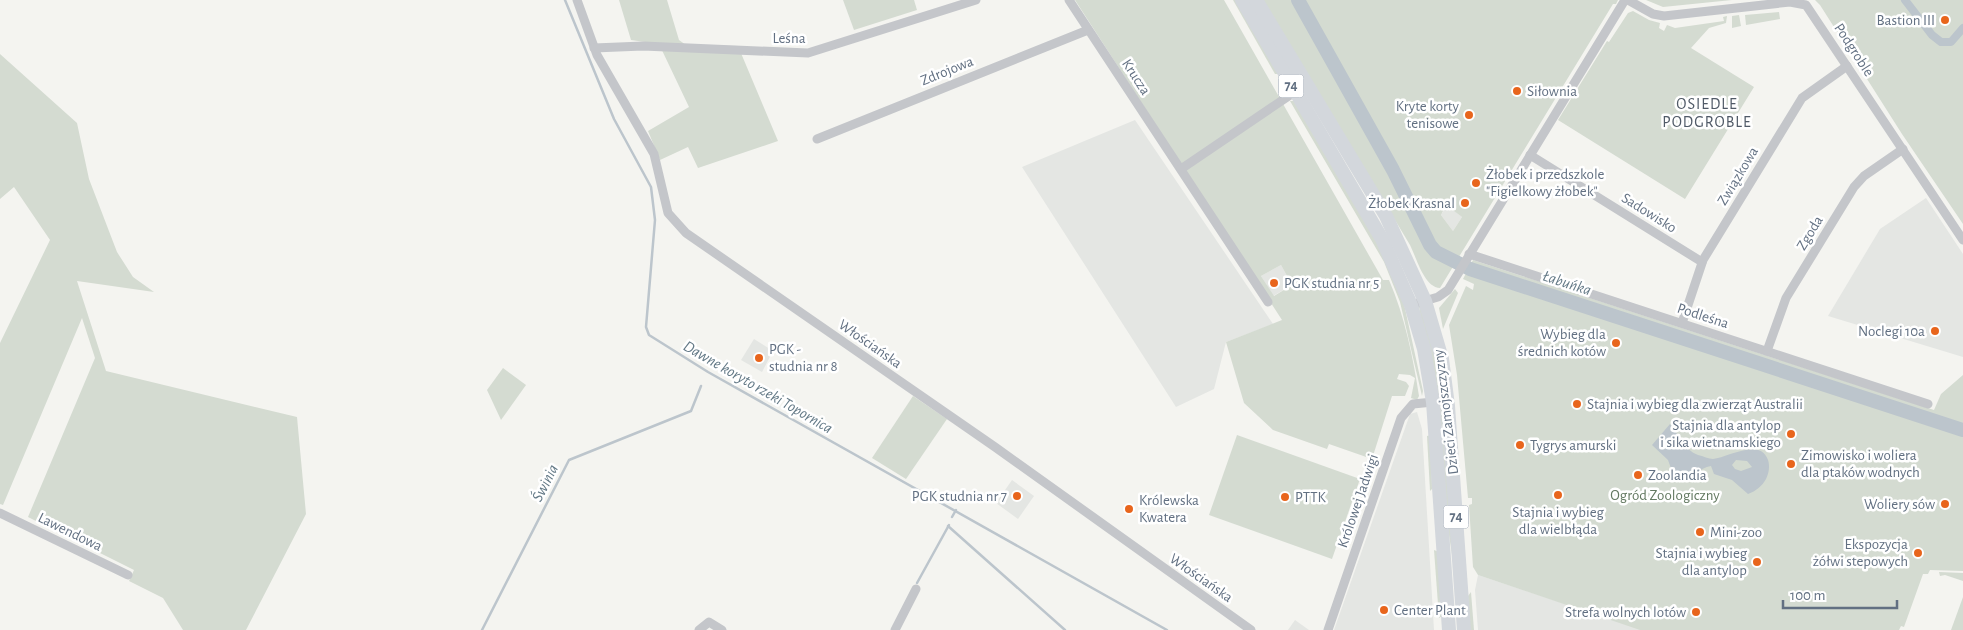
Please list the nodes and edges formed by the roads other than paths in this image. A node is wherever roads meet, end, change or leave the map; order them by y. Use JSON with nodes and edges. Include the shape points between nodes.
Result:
{"nodes":[{"id":1,"x":576,"y":0,"type":"edge"},
{"id":2,"x":976,"y":0,"type":"edge"},
{"id":3,"x":1069,"y":0,"type":"edge"},
{"id":4,"x":1242,"y":0,"type":"edge"},
{"id":5,"x":1256,"y":0,"type":"edge"},
{"id":6,"x":1626,"y":0,"type":"edge"},
{"id":7,"x":1088,"y":30,"type":"junction"},
{"id":8,"x":594,"y":48,"type":"junction"},
{"id":9,"x":1848,"y":66,"type":"junction"},
{"id":10,"x":1308,"y":84,"type":"junction"},
{"id":11,"x":1294,"y":91,"type":"junction"},
{"id":12,"x":817,"y":140,"type":"dead end"},
{"id":13,"x":1903,"y":149,"type":"junction"},
{"id":14,"x":1530,"y":155,"type":"junction"},
{"id":15,"x":1181,"y":169,"type":"junction"},
{"id":16,"x":1963,"y":240,"type":"edge"},
{"id":17,"x":1468,"y":256,"type":"junction"},
{"id":18,"x":1702,"y":262,"type":"junction"},
{"id":19,"x":1425,"y":301,"type":"junction"},
{"id":20,"x":1268,"y":302,"type":"dead end"},
{"id":21,"x":1411,"y":305,"type":"junction"},
{"id":22,"x":1682,"y":323,"type":"junction"},
{"id":23,"x":1767,"y":351,"type":"junction"},
{"id":24,"x":1433,"y":402,"type":"junction"},
{"id":25,"x":1928,"y":404,"type":"dead end"},
{"id":26,"x":0,"y":513,"type":"edge"},
{"id":27,"x":128,"y":575,"type":"dead end"},
{"id":28,"x":916,"y":589,"type":"dead end"},
{"id":29,"x":699,"y":630,"type":"edge"},
{"id":30,"x":722,"y":630,"type":"edge"},
{"id":31,"x":895,"y":630,"type":"edge"},
{"id":32,"x":1251,"y":630,"type":"edge"},
{"id":33,"x":1328,"y":630,"type":"edge"},
{"id":34,"x":1449,"y":630,"type":"edge"},
{"id":35,"x":1464,"y":630,"type":"edge"}],
"edges":[{"from":1,"to":8,"type":"street","name":"Włościańska"},
{"from":2,"to":8,"type":"street","name":"Leśna","via":[[808,53],[643,46]]},
{"from":3,"to":7,"type":"street","name":"Krucza"},
{"from":4,"to":11,"type":"main road","name":"Dzieci Zamojszczyzny","number":"74"},
{"from":5,"to":10,"type":"main road","name":"Dzieci Zamojszczyzny","number":"74"},
{"from":6,"to":9,"type":"street","name":"Podgroble","via":[[1664,16],[1790,2],[1803,4],[1812,12]]},
{"from":6,"to":14,"type":"street"},
{"from":7,"to":12,"type":"street","name":"Zdrojowa"},
{"from":7,"to":15,"type":"street","name":"Krucza"},
{"from":8,"to":32,"type":"street","name":"Włościańska","via":[[652,149],[668,213],[686,233],[995,447]]},
{"from":9,"to":13,"type":"street","name":"Podgroble"},
{"from":9,"to":18,"type":"street","name":"Związkowa","via":[[1802,98]]},
{"from":10,"to":11,"type":"street"},
{"from":10,"to":19,"type":"main road","name":"Dzieci Zamojszczyzny","number":"74","via":[[1386,216]]},
{"from":11,"to":15,"type":"street"},
{"from":11,"to":21,"type":"main road","name":"Dzieci Zamojszczyzny","number":"74","via":[[1382,239]]},
{"from":13,"to":16,"type":"street","name":"Podgroble"},
{"from":13,"to":23,"type":"street","name":"Zgoda","via":[[1864,176],[1852,190],[1786,298]]},
{"from":14,"to":17,"type":"street"},
{"from":14,"to":18,"type":"street","name":"Sadowisko"},
{"from":15,"to":20,"type":"street","name":"Krucza"},
{"from":17,"to":19,"type":"street","via":[[1446,293]]},
{"from":17,"to":22,"type":"street","name":"Podleśna"},
{"from":18,"to":22,"type":"street","name":"Związkowa"},
{"from":19,"to":21,"type":"street"},
{"from":19,"to":35,"type":"main road","name":"Dzieci Zamojszczyzny","number":"74","via":[[1442,359],[1448,406]]},
{"from":21,"to":24,"type":"main road","name":"Dzieci Zamojszczyzny","number":"74","via":[[1426,358]]},
{"from":22,"to":23,"type":"street","name":"Podleśna"},
{"from":23,"to":25,"type":"street","name":"Podleśna"},
{"from":24,"to":33,"type":"street","name":"Królowej Jadwigi","via":[[1413,404],[1401,418]]},
{"from":24,"to":34,"type":"main road","name":"Dzieci Zamojszczyzny","number":"74"},
{"from":26,"to":27,"type":"street","name":"Lawendowa"},
{"from":28,"to":31,"type":"street"},
{"from":29,"to":30,"type":"street","via":[[709,622]]}]}
